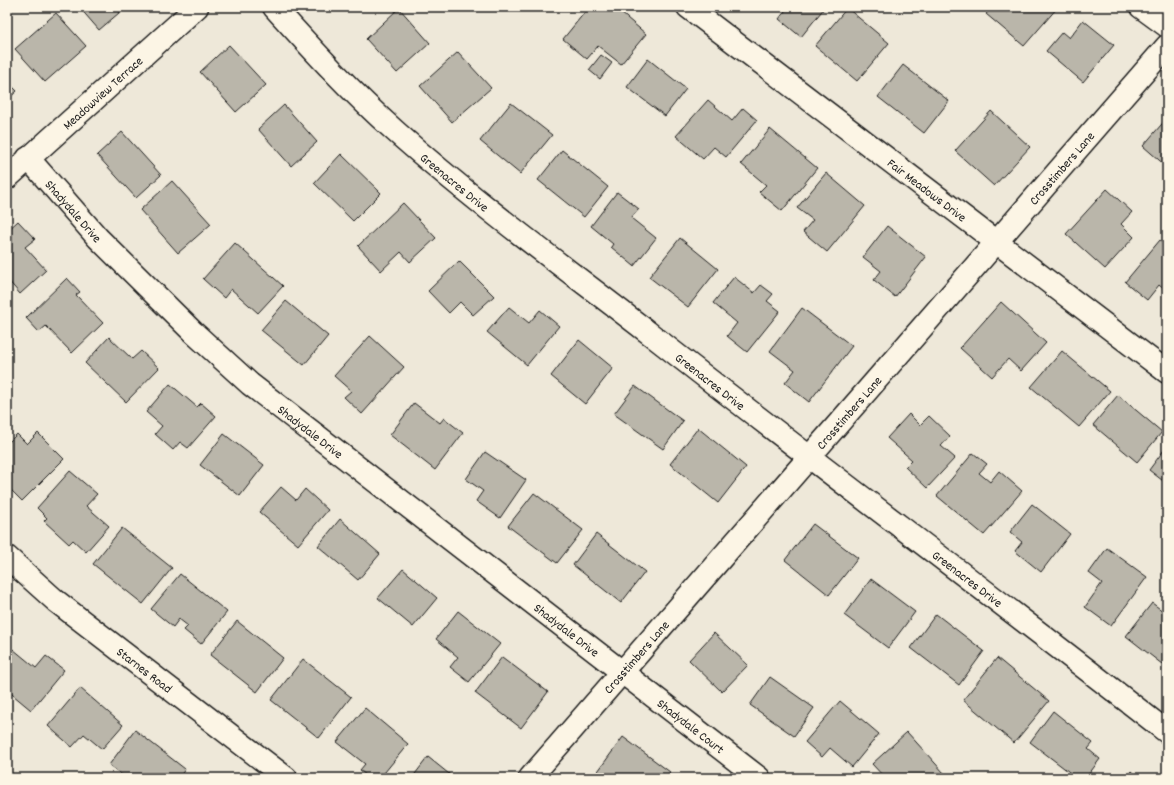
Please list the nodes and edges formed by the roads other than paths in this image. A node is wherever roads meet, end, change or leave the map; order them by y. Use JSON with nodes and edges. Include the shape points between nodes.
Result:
{"nodes":[{"id":1,"x":197,"y":7,"type":"edge"},
{"id":2,"x":274,"y":7,"type":"edge"},
{"id":3,"x":688,"y":7,"type":"edge"},
{"id":4,"x":1141,"y":7,"type":"edge"},
{"id":5,"x":1167,"y":26,"type":"edge"},
{"id":6,"x":1167,"y":46,"type":"edge"},
{"id":7,"x":28,"y":158,"type":"junction"},
{"id":8,"x":7,"y":178,"type":"edge"},
{"id":9,"x":997,"y":243,"type":"junction"},
{"id":10,"x":1167,"y":372,"type":"edge"},
{"id":11,"x":809,"y":459,"type":"junction"},
{"id":12,"x":7,"y":557,"type":"edge"},
{"id":13,"x":623,"y":673,"type":"junction"},
{"id":14,"x":1167,"y":732,"type":"edge"},
{"id":15,"x":286,"y":778,"type":"edge"},
{"id":16,"x":530,"y":778,"type":"edge"},
{"id":17,"x":759,"y":778,"type":"edge"}],
"edges":[{"from":1,"to":7,"type":"street","name":"Meadowview Terrace"},
{"from":2,"to":11,"type":"street","name":"Greenacres Drive","via":[[321,59],[394,131]]},
{"from":3,"to":9,"type":"street","name":"Fair Meadows Drive"},
{"from":4,"to":5,"type":"street"},
{"from":6,"to":9,"type":"street","name":"Crosstimbers Lane"},
{"from":7,"to":8,"type":"street","name":"Meadowview Terrace"},
{"from":7,"to":13,"type":"street","name":"Shadydale Drive","via":[[98,238],[250,384]]},
{"from":9,"to":10,"type":"street","name":"Fair Meadows Drive"},
{"from":9,"to":11,"type":"street","name":"Crosstimbers Lane"},
{"from":11,"to":13,"type":"street","name":"Crosstimbers Lane"},
{"from":11,"to":14,"type":"street","name":"Greenacres Drive","via":[[996,598]]},
{"from":12,"to":15,"type":"street","name":"Starnes Road","via":[[56,601]]},
{"from":13,"to":16,"type":"street","name":"Crosstimbers Lane"},
{"from":13,"to":17,"type":"street","name":"Shadydale Court"}]}
